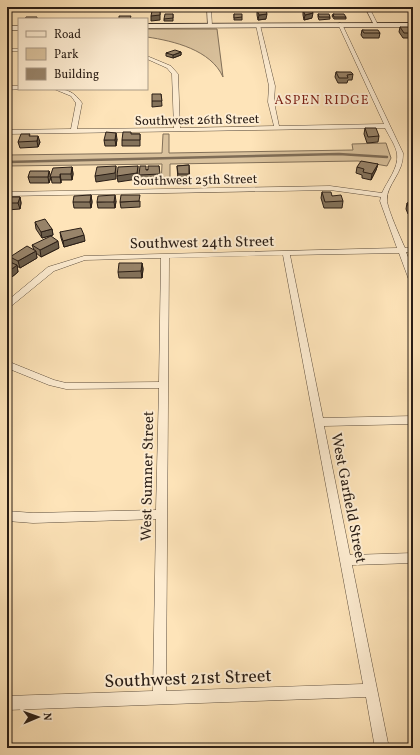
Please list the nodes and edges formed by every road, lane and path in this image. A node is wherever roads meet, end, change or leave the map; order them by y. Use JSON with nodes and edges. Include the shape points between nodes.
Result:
{"nodes":[{"id":1,"x":209,"y":7,"type":"edge"},
{"id":2,"x":367,"y":7,"type":"edge"},
{"id":3,"x":413,"y":23,"type":"edge"},
{"id":4,"x":340,"y":24,"type":"junction"},
{"id":5,"x":376,"y":24,"type":"junction"},
{"id":6,"x":258,"y":25,"type":"junction"},
{"id":7,"x":148,"y":26,"type":"edge"},
{"id":8,"x":210,"y":26,"type":"junction"},
{"id":9,"x":7,"y":28,"type":"edge"},
{"id":10,"x":18,"y":28,"type":"edge"},
{"id":11,"x":7,"y":50,"type":"edge"},
{"id":12,"x":18,"y":50,"type":"edge"},
{"id":13,"x":148,"y":57,"type":"edge"},
{"id":14,"x":7,"y":88,"type":"edge"},
{"id":15,"x":18,"y":88,"type":"edge"},
{"id":16,"x":60,"y":90,"type":"edge"},
{"id":17,"x":388,"y":126,"type":"junction"},
{"id":18,"x":277,"y":128,"type":"junction"},
{"id":19,"x":177,"y":130,"type":"junction"},
{"id":20,"x":74,"y":131,"type":"junction"},
{"id":21,"x":7,"y":132,"type":"edge"},
{"id":22,"x":7,"y":194,"type":"edge"},
{"id":23,"x":384,"y":195,"type":"junction"},
{"id":24,"x":402,"y":250,"type":"junction"},
{"id":25,"x":413,"y":250,"type":"edge"},
{"id":26,"x":286,"y":253,"type":"junction"},
{"id":27,"x":165,"y":256,"type":"junction"},
{"id":28,"x":413,"y":280,"type":"edge"},
{"id":29,"x":7,"y":305,"type":"edge"},
{"id":30,"x":7,"y":364,"type":"edge"},
{"id":31,"x":163,"y":385,"type":"junction"},
{"id":32,"x":413,"y":420,"type":"edge"},
{"id":33,"x":319,"y":422,"type":"junction"},
{"id":34,"x":162,"y":514,"type":"junction"},
{"id":35,"x":7,"y":516,"type":"edge"},
{"id":36,"x":413,"y":558,"type":"edge"},
{"id":37,"x":346,"y":560,"type":"junction"},
{"id":38,"x":371,"y":690,"type":"junction"},
{"id":39,"x":159,"y":698,"type":"junction"},
{"id":40,"x":7,"y":703,"type":"edge"},
{"id":41,"x":382,"y":748,"type":"edge"}],
"edges":[{"from":1,"to":8,"type":"street"},
{"from":2,"to":5,"type":"street"},
{"from":3,"to":5,"type":"street"},
{"from":4,"to":5,"type":"street"},
{"from":4,"to":6,"type":"street"},
{"from":4,"to":17,"type":"street"},
{"from":6,"to":8,"type":"street"},
{"from":6,"to":18,"type":"street","via":[[272,86],[271,102]]},
{"from":7,"to":8,"type":"street"},
{"from":9,"to":10,"type":"street"},
{"from":11,"to":12,"type":"street"},
{"from":13,"to":19,"type":"street","via":[[169,67],[175,74]]},
{"from":14,"to":15,"type":"street"},
{"from":16,"to":20,"type":"street","via":[[73,95],[79,102]]},
{"from":17,"to":18,"type":"street","name":"Southwest 26th Street"},
{"from":17,"to":23,"type":"street","via":[[401,161]]},
{"from":18,"to":19,"type":"street","name":"Southwest 26th Street"},
{"from":19,"to":20,"type":"street","name":"Southwest 26th Street"},
{"from":20,"to":21,"type":"street","name":"Southwest 26th Street"},
{"from":22,"to":23,"type":"street","name":"Southwest 25th Street","via":[[330,188]]},
{"from":23,"to":24,"type":"street","via":[[385,208]]},
{"from":24,"to":25,"type":"street","name":"Southwest 24th Street"},
{"from":24,"to":26,"type":"street","name":"Southwest 24th Street"},
{"from":24,"to":28,"type":"street"},
{"from":26,"to":27,"type":"street","name":"Southwest 24th Street"},
{"from":26,"to":33,"type":"street","name":"West Garfield Street"},
{"from":27,"to":29,"type":"street","name":"Southwest 24th Street","via":[[72,260],[42,274]]},
{"from":27,"to":31,"type":"street","name":"West Sumner Street"},
{"from":30,"to":31,"type":"street","via":[[52,383],[66,386]]},
{"from":31,"to":34,"type":"street","name":"West Sumner Street"},
{"from":32,"to":33,"type":"street"},
{"from":33,"to":37,"type":"street","name":"West Garfield Street"},
{"from":34,"to":35,"type":"street","via":[[33,518]]},
{"from":34,"to":39,"type":"street","name":"West Sumner Street"},
{"from":36,"to":37,"type":"street"},
{"from":37,"to":38,"type":"street","name":"West Garfield Street"},
{"from":38,"to":39,"type":"street","name":"Southwest 21st Street"},
{"from":38,"to":41,"type":"street","name":"West Garfield Street"},
{"from":39,"to":40,"type":"street","name":"Southwest 21st Street"}]}
